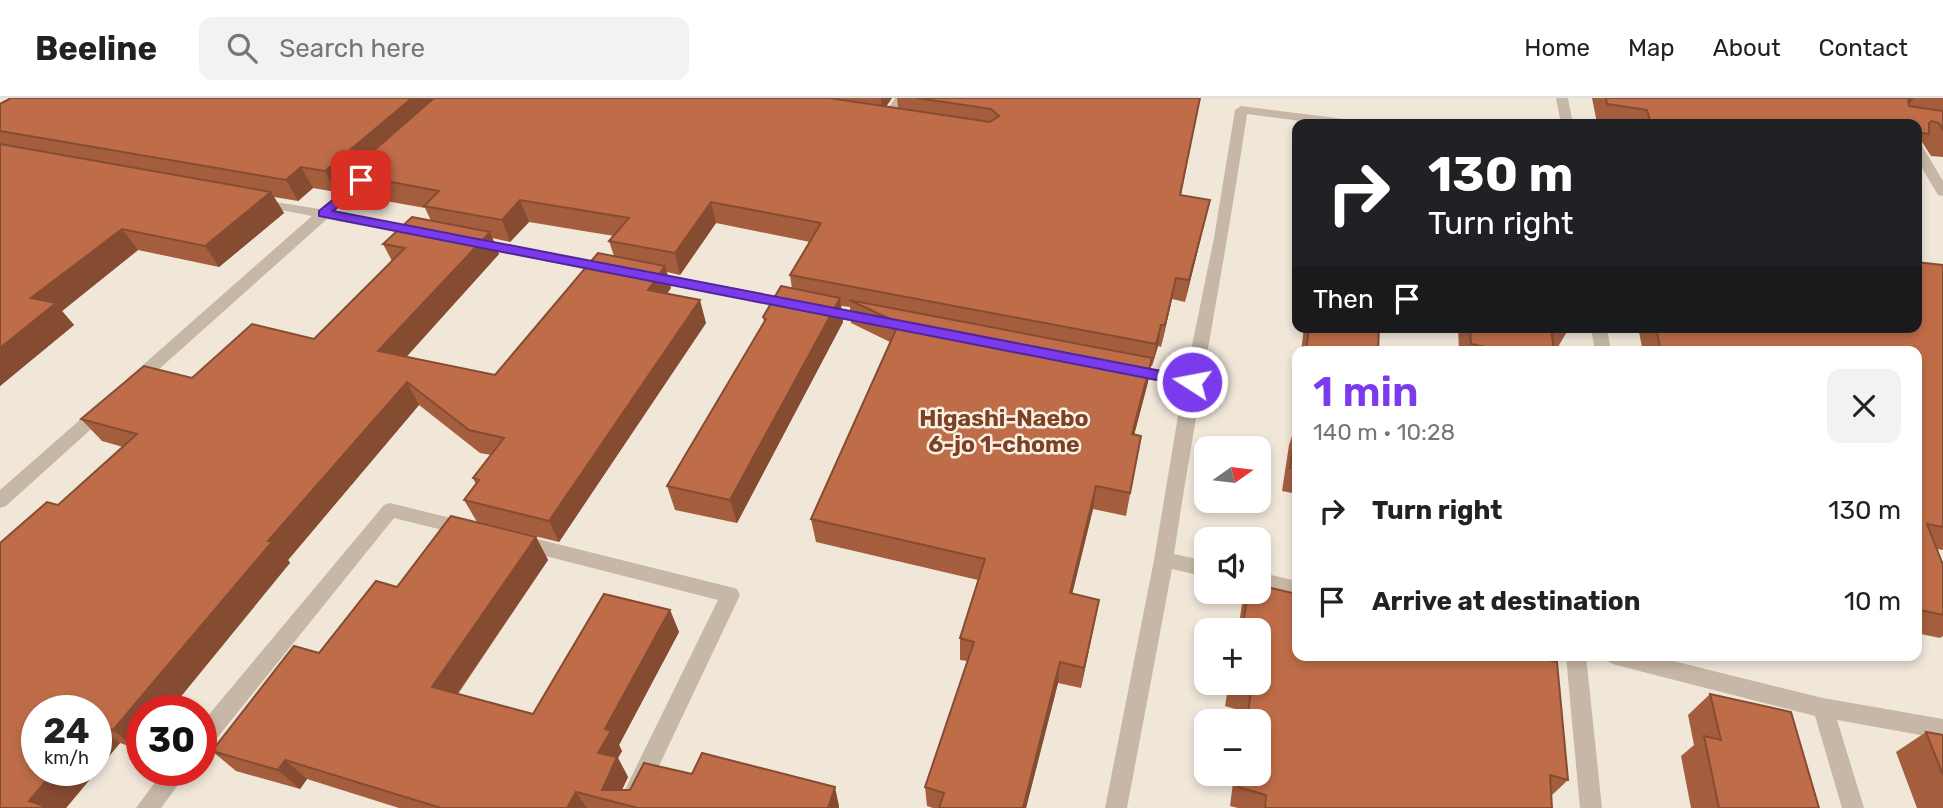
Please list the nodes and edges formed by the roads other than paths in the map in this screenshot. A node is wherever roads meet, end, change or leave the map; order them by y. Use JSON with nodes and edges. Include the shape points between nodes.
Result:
{"nodes":[{"id":1,"x":901,"y":98,"type":"edge"},
{"id":2,"x":1562,"y":98,"type":"edge"},
{"id":3,"x":887,"y":119,"type":"edge"},
{"id":4,"x":1312,"y":119,"type":"edge"},
{"id":5,"x":1566,"y":119,"type":"edge"},
{"id":6,"x":1922,"y":157,"type":"edge"},
{"id":7,"x":385,"y":160,"type":"edge"},
{"id":8,"x":1943,"y":192,"type":"edge"},
{"id":9,"x":243,"y":199,"type":"edge"},
{"id":10,"x":324,"y":213,"type":"junction"},
{"id":11,"x":891,"y":324,"type":"edge"},
{"id":12,"x":1110,"y":366,"type":"edge"},
{"id":13,"x":1192,"y":382,"type":"junction"},
{"id":14,"x":0,"y":501,"type":"edge"},
{"id":15,"x":481,"y":533,"type":"edge"},
{"id":16,"x":507,"y":539,"type":"edge"},
{"id":17,"x":1164,"y":560,"type":"junction"},
{"id":18,"x":1194,"y":566,"type":"edge"},
{"id":19,"x":1271,"y":583,"type":"edge"},
{"id":20,"x":1292,"y":588,"type":"edge"},
{"id":21,"x":1576,"y":661,"type":"edge"},
{"id":22,"x":1656,"y":661,"type":"edge"},
{"id":23,"x":1823,"y":708,"type":"junction"},
{"id":24,"x":217,"y":721,"type":"edge"},
{"id":25,"x":1943,"y":729,"type":"edge"},
{"id":26,"x":165,"y":786,"type":"edge"},
{"id":27,"x":147,"y":808,"type":"edge"},
{"id":28,"x":627,"y":808,"type":"edge"},
{"id":29,"x":1116,"y":808,"type":"edge"},
{"id":30,"x":1591,"y":808,"type":"edge"},
{"id":31,"x":1853,"y":808,"type":"edge"}],
"edges":[{"from":1,"to":3,"type":"street"},
{"from":2,"to":5,"type":"street"},
{"from":4,"to":13,"type":"street","via":[[1241,110]]},
{"from":6,"to":8,"type":"street"},
{"from":7,"to":10,"type":"street"},
{"from":9,"to":10,"type":"street"},
{"from":10,"to":11,"type":"street"},
{"from":10,"to":14,"type":"street"},
{"from":12,"to":13,"type":"street"},
{"from":13,"to":17,"type":"street"},
{"from":15,"to":24,"type":"street","via":[[390,510]]},
{"from":16,"to":28,"type":"street","via":[[730,596]]},
{"from":17,"to":18,"type":"street"},
{"from":17,"to":29,"type":"street"},
{"from":19,"to":20,"type":"street"},
{"from":21,"to":30,"type":"street"},
{"from":22,"to":23,"type":"street"},
{"from":23,"to":25,"type":"street"},
{"from":23,"to":31,"type":"street"},
{"from":26,"to":27,"type":"street"}]}
